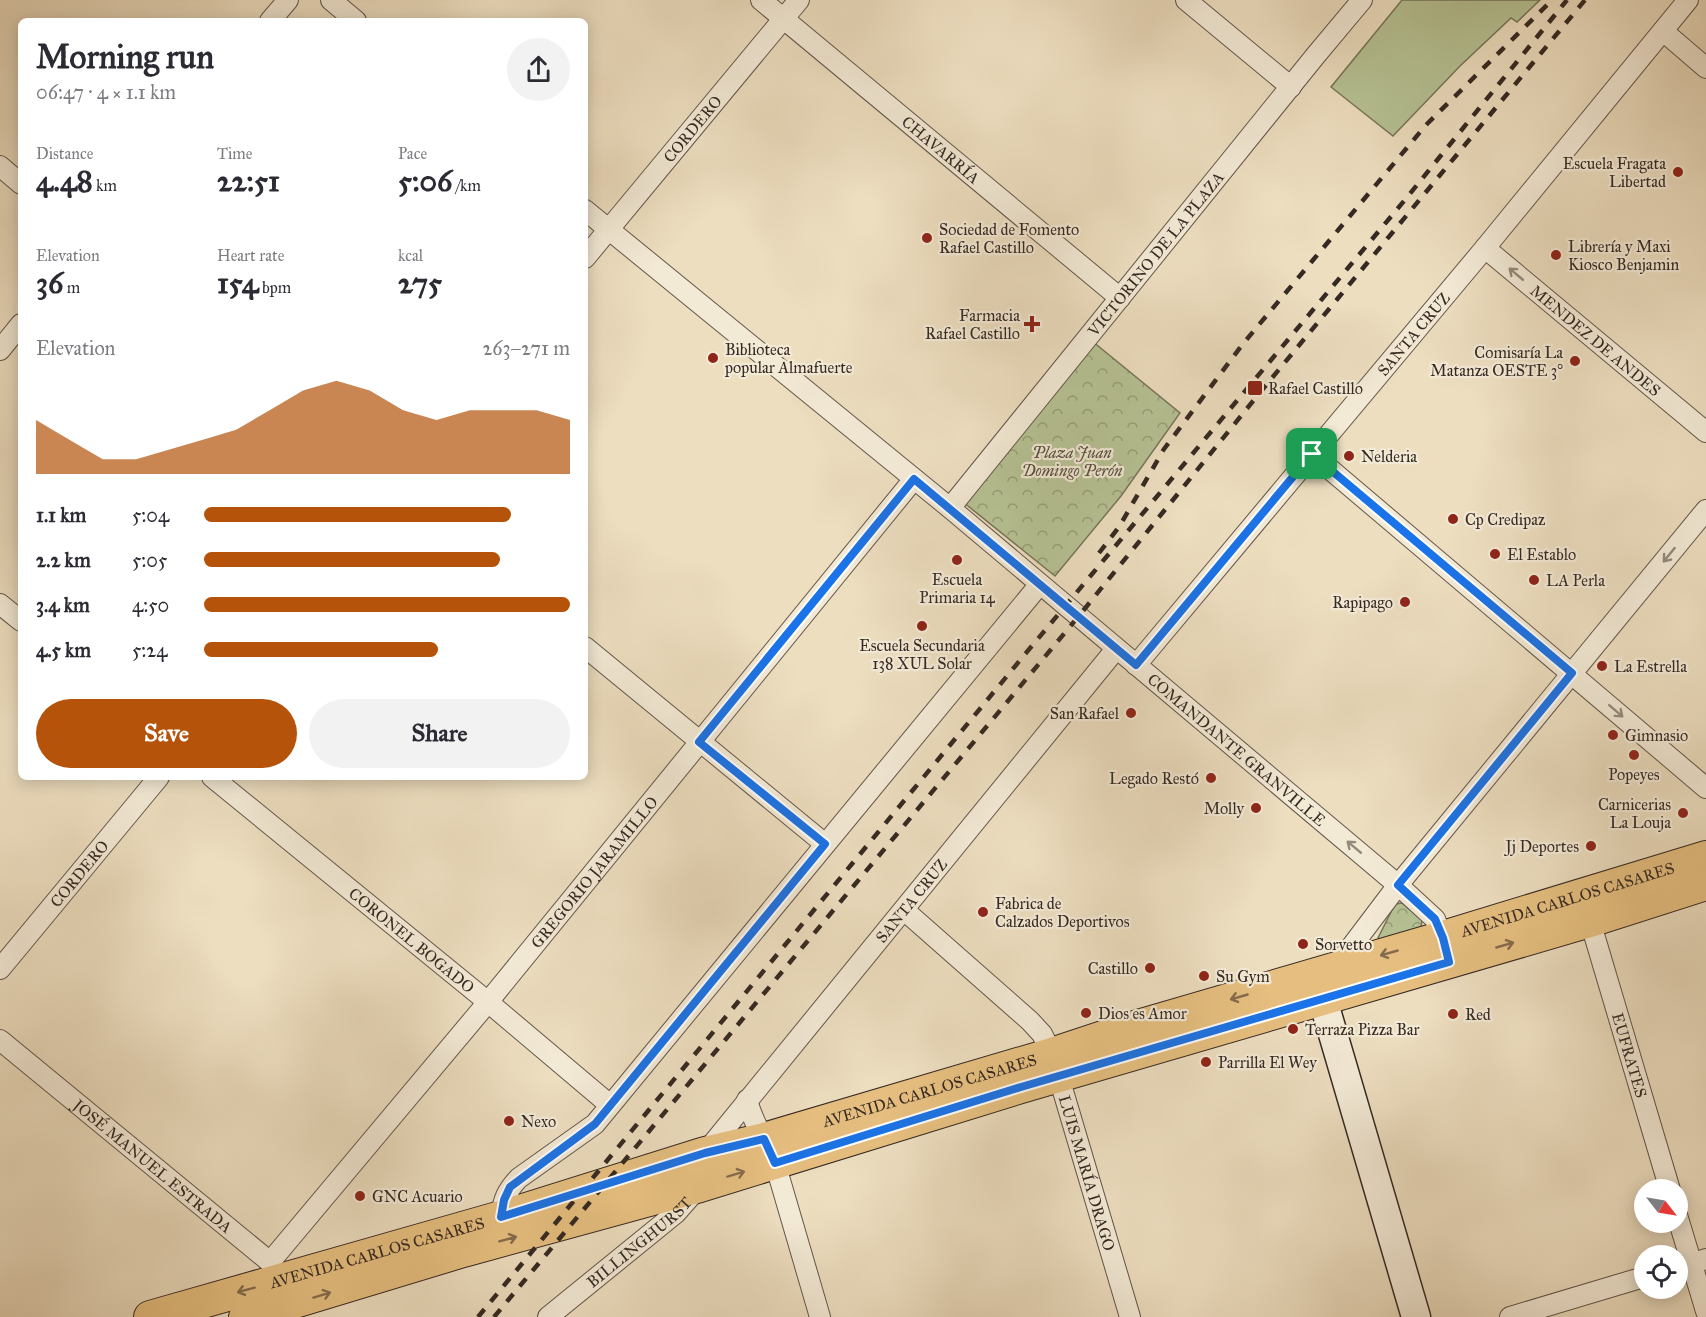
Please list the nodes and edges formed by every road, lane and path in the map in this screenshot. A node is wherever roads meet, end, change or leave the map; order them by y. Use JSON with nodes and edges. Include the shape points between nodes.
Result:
{"nodes":[{"id":1,"x":288,"y":0,"type":"edge"},
{"id":2,"x":331,"y":0,"type":"edge"},
{"id":3,"x":761,"y":0,"type":"edge"},
{"id":4,"x":799,"y":0,"type":"edge"},
{"id":5,"x":1186,"y":0,"type":"edge"},
{"id":6,"x":1362,"y":0,"type":"edge"},
{"id":7,"x":1688,"y":0,"type":"edge"},
{"id":8,"x":273,"y":18,"type":"edge"},
{"id":9,"x":352,"y":18,"type":"edge"},
{"id":10,"x":784,"y":18,"type":"junction"},
{"id":11,"x":1662,"y":31,"type":"junction"},
{"id":12,"x":1706,"y":68,"type":"edge"},
{"id":13,"x":1291,"y":87,"type":"junction"},
{"id":14,"x":0,"y":166,"type":"edge"},
{"id":15,"x":18,"y":181,"type":"edge"},
{"id":16,"x":588,"y":212,"type":"edge"},
{"id":17,"x":609,"y":230,"type":"junction"},
{"id":18,"x":1485,"y":248,"type":"junction"},
{"id":19,"x":588,"y":254,"type":"edge"},
{"id":20,"x":1120,"y":298,"type":"junction"},
{"id":21,"x":18,"y":328,"type":"edge"},
{"id":22,"x":0,"y":350,"type":"edge"},
{"id":23,"x":1706,"y":432,"type":"edge"},
{"id":24,"x":1312,"y":454,"type":"junction"},
{"id":25,"x":914,"y":479,"type":"junction"},
{"id":26,"x":950,"y":508,"type":"junction"},
{"id":27,"x":1706,"y":510,"type":"edge"},
{"id":28,"x":1040,"y":584,"type":"junction"},
{"id":29,"x":0,"y":604,"type":"edge"},
{"id":30,"x":18,"y":619,"type":"edge"},
{"id":31,"x":1116,"y":649,"type":"junction"},
{"id":32,"x":588,"y":650,"type":"edge"},
{"id":33,"x":1136,"y":665,"type":"junction"},
{"id":34,"x":1572,"y":673,"type":"junction"},
{"id":35,"x":699,"y":742,"type":"junction"},
{"id":36,"x":157,"y":780,"type":"edge"},
{"id":37,"x":216,"y":780,"type":"edge"},
{"id":38,"x":1706,"y":788,"type":"edge"},
{"id":39,"x":825,"y":844,"type":"junction"},
{"id":40,"x":1706,"y":857,"type":"edge"},
{"id":41,"x":1706,"y":884,"type":"edge"},
{"id":42,"x":1398,"y":885,"type":"junction"},
{"id":43,"x":903,"y":910,"type":"junction"},
{"id":44,"x":1590,"y":921,"type":"junction"},
{"id":45,"x":1446,"y":950,"type":"junction"},
{"id":46,"x":0,"y":969,"type":"edge"},
{"id":47,"x":1335,"y":969,"type":"junction"},
{"id":48,"x":1323,"y":999,"type":"junction"},
{"id":49,"x":488,"y":1002,"type":"junction"},
{"id":50,"x":0,"y":1040,"type":"edge"},
{"id":51,"x":1055,"y":1065,"type":"junction"},
{"id":52,"x":747,"y":1100,"type":"junction"},
{"id":53,"x":610,"y":1105,"type":"junction"},
{"id":54,"x":769,"y":1151,"type":"junction"},
{"id":55,"x":705,"y":1153,"type":"junction"},
{"id":56,"x":1667,"y":1179,"type":"edge"},
{"id":57,"x":700,"y":1186,"type":"junction"},
{"id":58,"x":501,"y":1217,"type":"junction"},
{"id":59,"x":1682,"y":1233,"type":"edge"},
{"id":60,"x":1691,"y":1263,"type":"edge"},
{"id":61,"x":1634,"y":1280,"type":"edge"},
{"id":62,"x":278,"y":1283,"type":"junction"},
{"id":63,"x":206,"y":1309,"type":"edge"},
{"id":64,"x":1706,"y":1311,"type":"edge"},
{"id":65,"x":150,"y":1317,"type":"edge"},
{"id":66,"x":245,"y":1317,"type":"edge"},
{"id":67,"x":548,"y":1317,"type":"edge"},
{"id":68,"x":820,"y":1317,"type":"edge"},
{"id":69,"x":1130,"y":1317,"type":"edge"},
{"id":70,"x":1416,"y":1317,"type":"edge"},
{"id":71,"x":1509,"y":1317,"type":"edge"}],
"edges":[{"from":1,"to":8,"type":"street"},
{"from":2,"to":9,"type":"street"},
{"from":3,"to":10,"type":"street","name":"CHAVARRÍA"},
{"from":4,"to":10,"type":"street","name":"CORDERO"},
{"from":5,"to":13,"type":"street"},
{"from":6,"to":13,"type":"street","name":"VICTORINO DE LA PLAZA"},
{"from":7,"to":11,"type":"street","name":"SANTA CRUZ"},
{"from":10,"to":17,"type":"street","name":"CORDERO"},
{"from":10,"to":20,"type":"street","name":"CHAVARRÍA"},
{"from":11,"to":12,"type":"street"},
{"from":11,"to":18,"type":"street","name":"SANTA CRUZ"},
{"from":13,"to":20,"type":"street","name":"VICTORINO DE LA PLAZA"},
{"from":14,"to":15,"type":"street"},
{"from":16,"to":17,"type":"street","name":"COMANDANTE GRANVILLE"},
{"from":17,"to":19,"type":"street","name":"CORDERO"},
{"from":17,"to":25,"type":"street","name":"COMANDANTE GRANVILLE"},
{"from":23,"to":18,"type":"street","name":"MENDEZ DE ANDES","one_way":true},
{"from":18,"to":24,"type":"street","name":"SANTA CRUZ"},
{"from":20,"to":26,"type":"street","name":"VICTORINO DE LA PLAZA"},
{"from":21,"to":22,"type":"street"},
{"from":24,"to":33,"type":"street","name":"SANTA CRUZ"},
{"from":24,"to":34,"type":"street"},
{"from":25,"to":26,"type":"street","name":"COMANDANTE GRANVILLE"},
{"from":25,"to":35,"type":"street","name":"GREGORIO JARAMILLO"},
{"from":26,"to":28,"type":"street","name":"COMANDANTE GRANVILLE"},
{"from":27,"to":34,"type":"street","one_way":true},
{"from":28,"to":31,"type":"street","name":"COMANDANTE GRANVILLE"},
{"from":28,"to":39,"type":"street"},
{"from":29,"to":30,"type":"street"},
{"from":31,"to":33,"type":"street","name":"COMANDANTE GRANVILLE"},
{"from":31,"to":43,"type":"street","name":"SANTA CRUZ"},
{"from":32,"to":35,"type":"street"},
{"from":42,"to":33,"type":"street","name":"COMANDANTE GRANVILLE","one_way":true},
{"from":34,"to":38,"type":"street","one_way":true},
{"from":34,"to":42,"type":"street"},
{"from":35,"to":39,"type":"street"},
{"from":35,"to":49,"type":"street","name":"GREGORIO JARAMILLO"},
{"from":36,"to":46,"type":"street","name":"CORDERO"},
{"from":37,"to":49,"type":"street","name":"CORONEL BOGADO"},
{"from":39,"to":53,"type":"street"},
{"from":40,"to":45,"type":"main road","name":"AVENIDA CARLOS CASARES"},
{"from":41,"to":44,"type":"main road","name":"AVENIDA CARLOS CASARES"},
{"from":42,"to":45,"type":"street","name":"COMANDANTE GRANVILLE","via":[[1435,919]]},
{"from":42,"to":47,"type":"street"},
{"from":43,"to":51,"type":"street","name":"LUIS MARÍA DRAGO","via":[[1030,1021],[1042,1034]]},
{"from":43,"to":52,"type":"street","name":"SANTA CRUZ"},
{"from":45,"to":44,"type":"main road","name":"AVENIDA CARLOS CASARES","one_way":true},
{"from":44,"to":56,"type":"street","name":"EUFRATES"},
{"from":45,"to":47,"type":"main road","name":"AVENIDA CARLOS CASARES","one_way":true},
{"from":45,"to":48,"type":"main road","name":"AVENIDA CARLOS CASARES"},
{"from":47,"to":51,"type":"main road","name":"AVENIDA CARLOS CASARES","one_way":true,"via":[[1124,1030]]},
{"from":48,"to":51,"type":"main road","name":"AVENIDA CARLOS CASARES"},
{"from":48,"to":70,"type":"street"},
{"from":49,"to":53,"type":"street","name":"CORONEL BOGADO"},
{"from":49,"to":62,"type":"street","name":"GREGORIO JARAMILLO"},
{"from":50,"to":62,"type":"street","name":"JOSÉ MANUEL ESTRADA"},
{"from":51,"to":54,"type":"main road","name":"AVENIDA CARLOS CASARES"},
{"from":51,"to":69,"type":"street","name":"LUIS MARÍA DRAGO"},
{"from":52,"to":54,"type":"street"},
{"from":52,"to":55,"type":"street","name":"SANTA CRUZ"},
{"from":53,"to":58,"type":"street","via":[[595,1124],[510,1187]]},
{"from":54,"to":55,"type":"main road","name":"AVENIDA CARLOS CASARES"},
{"from":57,"to":54,"type":"main road","name":"AVENIDA CARLOS CASARES","one_way":true},
{"from":54,"to":68,"type":"street"},
{"from":55,"to":58,"type":"main road","name":"AVENIDA CARLOS CASARES"},
{"from":62,"to":57,"type":"main road","name":"AVENIDA CARLOS CASARES","one_way":true,"via":[[463,1251]]},
{"from":57,"to":67,"type":"street","name":"BILLINGHURST","via":[[676,1213]]},
{"from":58,"to":62,"type":"main road","name":"AVENIDA CARLOS CASARES"},
{"from":59,"to":60,"type":"street"},
{"from":60,"to":64,"type":"street"},
{"from":61,"to":71,"type":"street"},
{"from":62,"to":63,"type":"main road","name":"AVENIDA CARLOS CASARES","one_way":true},
{"from":62,"to":66,"type":"main road","name":"AVENIDA CARLOS CASARES"},
{"from":63,"to":65,"type":"main road","name":"AVENIDA CARLOS CASARES"}]}
